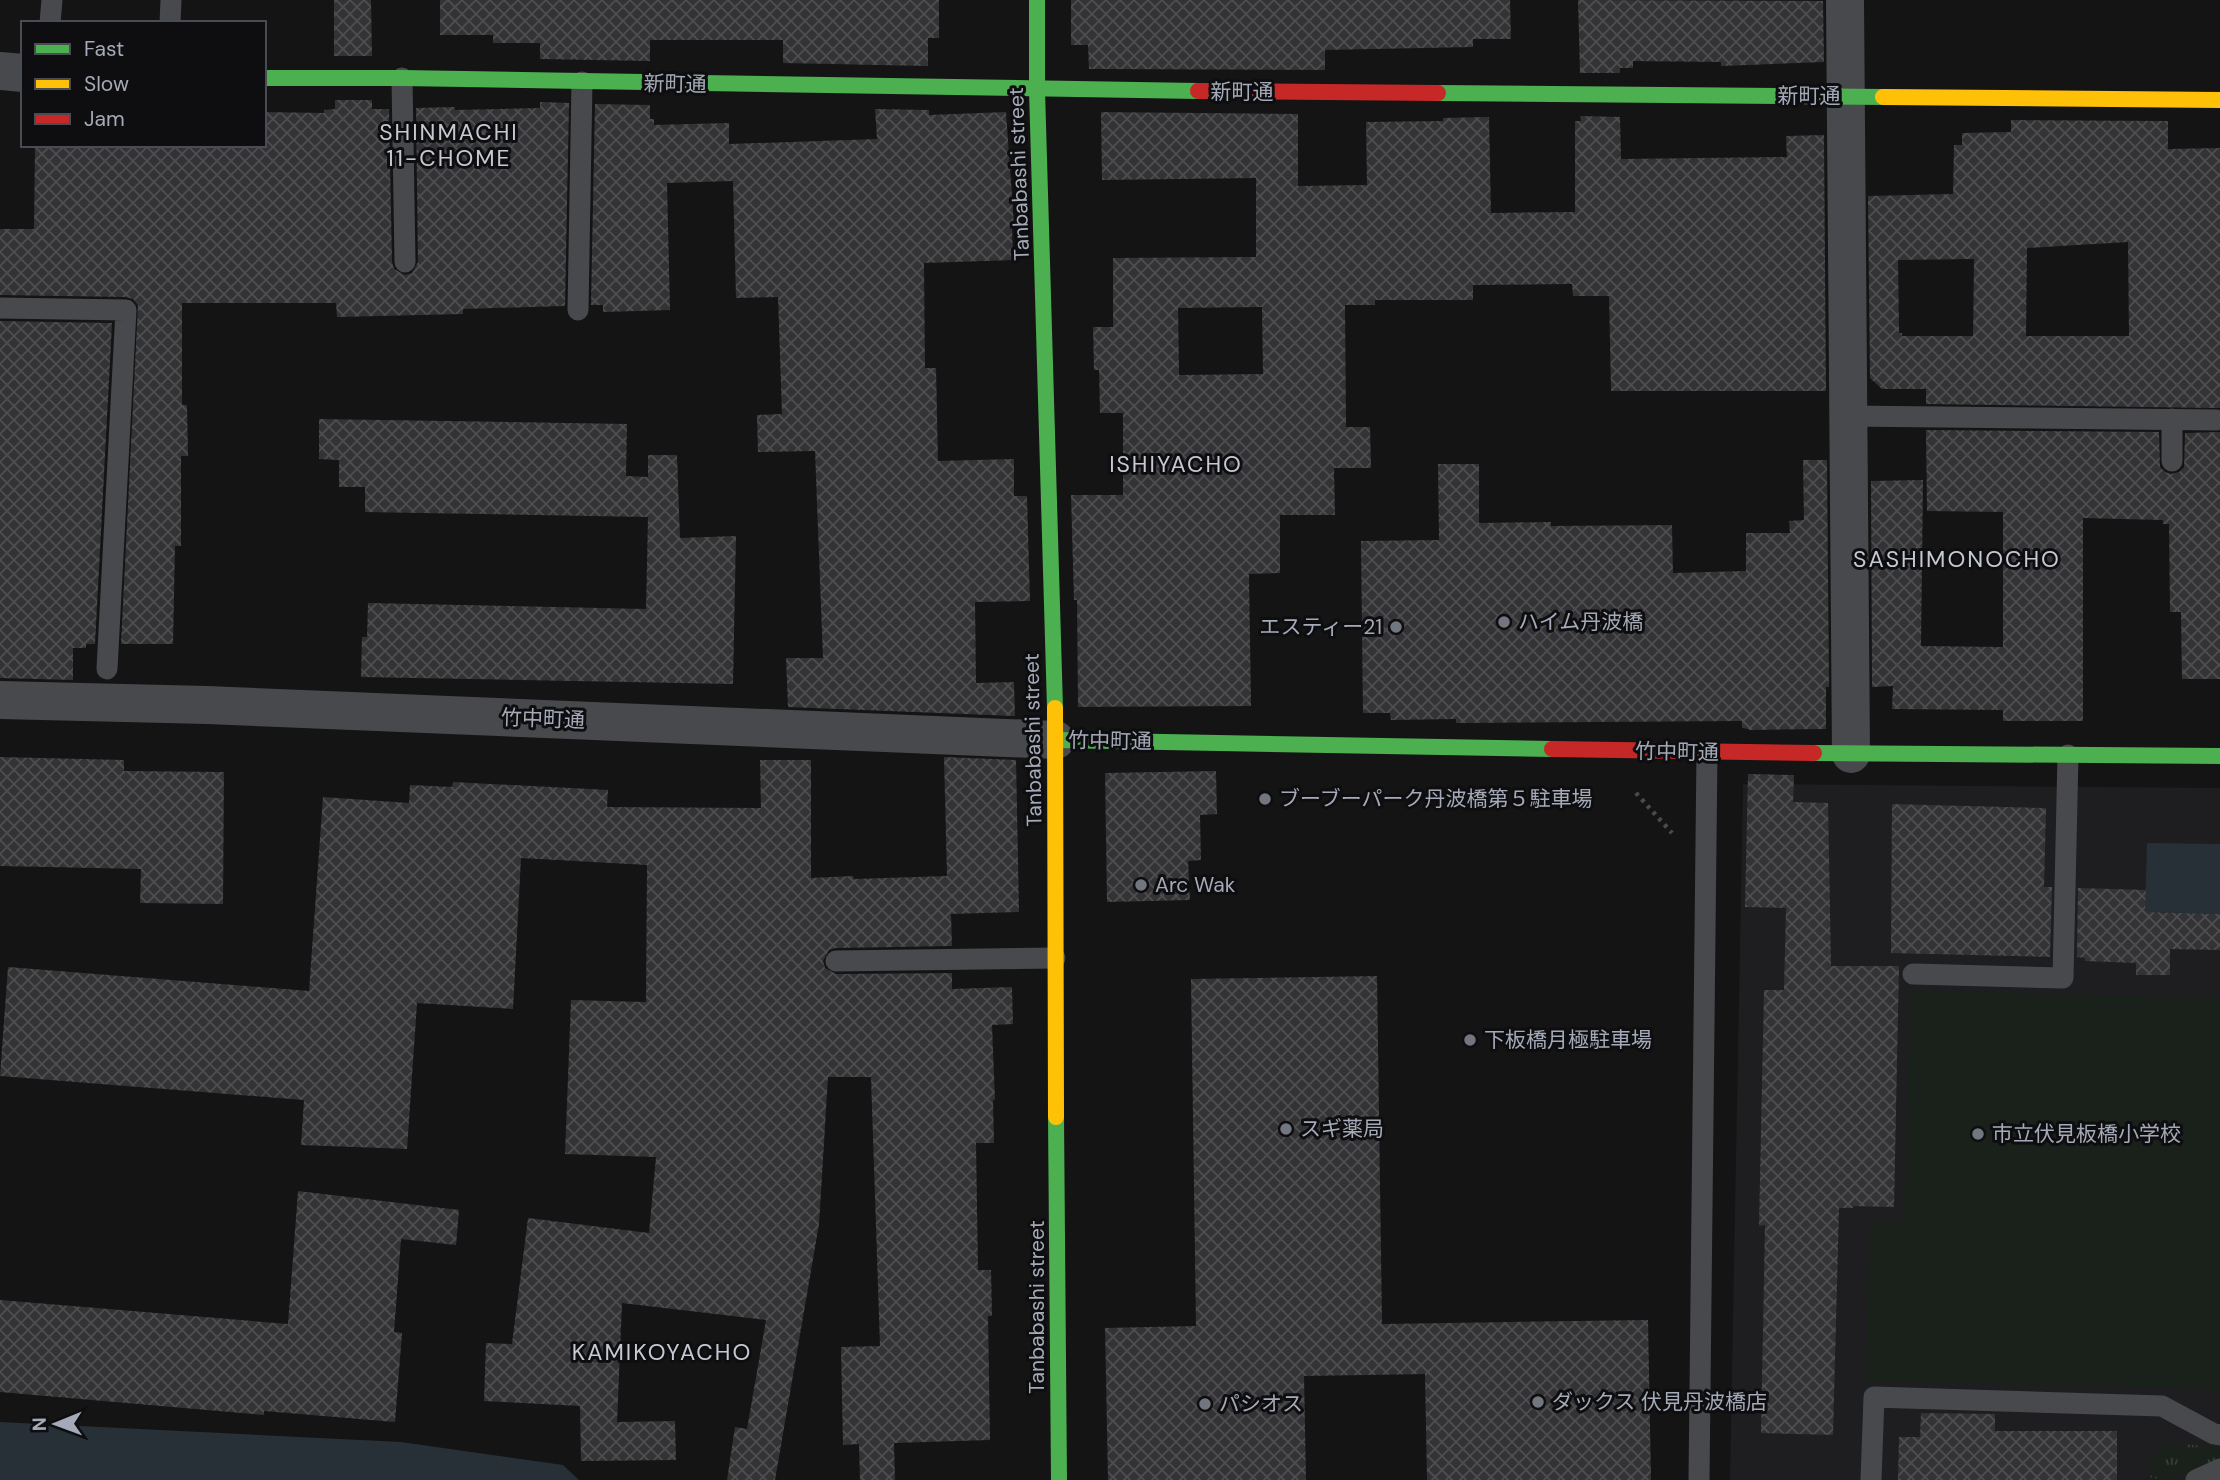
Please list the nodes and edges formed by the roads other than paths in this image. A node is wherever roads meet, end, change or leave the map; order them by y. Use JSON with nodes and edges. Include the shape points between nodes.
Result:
{"nodes":[{"id":1,"x":52,"y":0,"type":"edge"},
{"id":2,"x":171,"y":0,"type":"edge"},
{"id":3,"x":1037,"y":0,"type":"edge"},
{"id":4,"x":1844,"y":0,"type":"edge"},
{"id":5,"x":50,"y":21,"type":"edge"},
{"id":6,"x":170,"y":21,"type":"edge"},
{"id":7,"x":0,"y":72,"type":"edge"},
{"id":8,"x":21,"y":73,"type":"edge"},
{"id":9,"x":266,"y":78,"type":"edge"},
{"id":10,"x":402,"y":78,"type":"junction"},
{"id":11,"x":582,"y":82,"type":"junction"},
{"id":12,"x":1037,"y":90,"type":"junction"},
{"id":13,"x":1844,"y":96,"type":"junction"},
{"id":14,"x":2220,"y":100,"type":"edge"},
{"id":15,"x":405,"y":262,"type":"dead end"},
{"id":16,"x":0,"y":308,"type":"edge"},
{"id":17,"x":578,"y":310,"type":"dead end"},
{"id":18,"x":1847,"y":416,"type":"junction"},
{"id":19,"x":2172,"y":419,"type":"junction"},
{"id":20,"x":2217,"y":420,"type":"dead end"},
{"id":21,"x":2172,"y":461,"type":"dead end"},
{"id":22,"x":107,"y":669,"type":"dead end"},
{"id":23,"x":0,"y":700,"type":"edge"},
{"id":24,"x":1056,"y":740,"type":"junction"},
{"id":25,"x":1707,"y":752,"type":"junction"},
{"id":26,"x":1851,"y":754,"type":"junction"},
{"id":27,"x":2068,"y":755,"type":"junction"},
{"id":28,"x":2220,"y":756,"type":"edge"},
{"id":29,"x":1055,"y":958,"type":"junction"},
{"id":30,"x":836,"y":961,"type":"dead end"},
{"id":31,"x":1913,"y":974,"type":"dead end"},
{"id":32,"x":2220,"y":1435,"type":"edge"},
{"id":33,"x":2220,"y":1469,"type":"edge"},
{"id":34,"x":1059,"y":1480,"type":"edge"},
{"id":35,"x":1699,"y":1480,"type":"edge"},
{"id":36,"x":1871,"y":1480,"type":"edge"},
{"id":37,"x":2196,"y":1480,"type":"edge"}],
"edges":[{"from":1,"to":5,"type":"lane"},
{"from":2,"to":6,"type":"lane"},
{"from":3,"to":12,"type":"street","name":"Tanbabashi street"},
{"from":4,"to":13,"type":"street"},
{"from":7,"to":8,"type":"street"},
{"from":9,"to":10,"type":"street","name":"新町通"},
{"from":10,"to":11,"type":"street","name":"新町通"},
{"from":10,"to":15,"type":"lane"},
{"from":11,"to":12,"type":"street","name":"新町通"},
{"from":11,"to":17,"type":"lane"},
{"from":12,"to":13,"type":"street","name":"新町通"},
{"from":12,"to":24,"type":"street","name":"Tanbabashi street"},
{"from":13,"to":14,"type":"street","name":"新町通"},
{"from":13,"to":18,"type":"street"},
{"from":16,"to":22,"type":"lane","via":[[126,310]]},
{"from":18,"to":19,"type":"lane"},
{"from":18,"to":26,"type":"street"},
{"from":19,"to":20,"type":"lane"},
{"from":19,"to":21,"type":"lane"},
{"from":23,"to":24,"type":"street","name":"竹中町通"},
{"from":24,"to":25,"type":"street","name":"竹中町通"},
{"from":24,"to":29,"type":"street","name":"Tanbabashi street"},
{"from":25,"to":26,"type":"street","name":"竹中町通"},
{"from":25,"to":35,"type":"lane"},
{"from":26,"to":27,"type":"street","name":"竹中町通"},
{"from":27,"to":28,"type":"street","name":"竹中町通"},
{"from":27,"to":31,"type":"lane","via":[[2063,978]]},
{"from":29,"to":30,"type":"lane"},
{"from":29,"to":34,"type":"street","name":"Tanbabashi street"},
{"from":32,"to":36,"type":"lane","via":[[2162,1406],[1874,1397]]},
{"from":33,"to":37,"type":"lane"}]}
